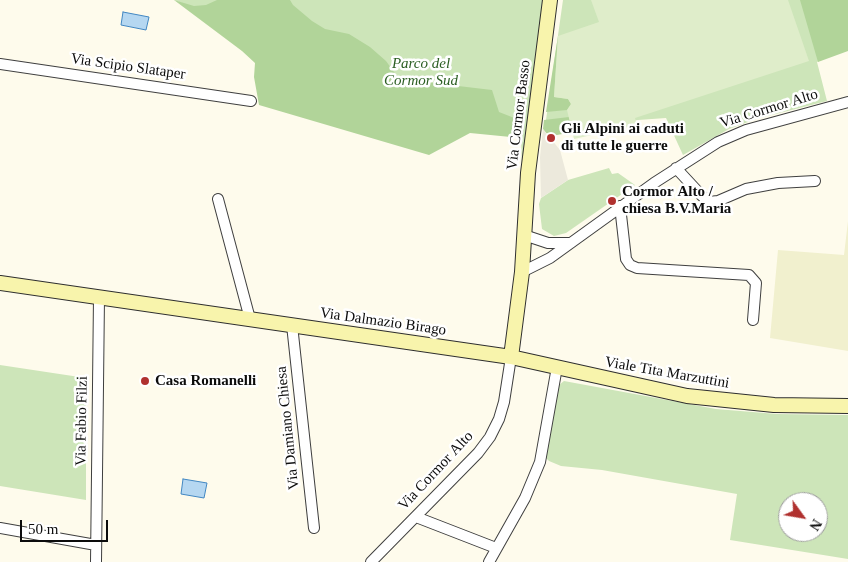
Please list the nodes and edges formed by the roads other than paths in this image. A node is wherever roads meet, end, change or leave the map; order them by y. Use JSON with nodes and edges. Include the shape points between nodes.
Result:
{"nodes":[{"id":1,"x":550,"y":0,"type":"edge"},
{"id":2,"x":0,"y":64,"type":"edge"},
{"id":3,"x":251,"y":101,"type":"dead end"},
{"id":4,"x":848,"y":102,"type":"edge"},
{"id":5,"x":676,"y":168,"type":"junction"},
{"id":6,"x":815,"y":181,"type":"dead end"},
{"id":7,"x":218,"y":199,"type":"dead end"},
{"id":8,"x":620,"y":206,"type":"junction"},
{"id":9,"x":524,"y":234,"type":"junction"},
{"id":10,"x":569,"y":243,"type":"junction"},
{"id":11,"x":522,"y":272,"type":"junction"},
{"id":12,"x":0,"y":283,"type":"edge"},
{"id":13,"x":99,"y":297,"type":"junction"},
{"id":14,"x":250,"y":319,"type":"junction"},
{"id":15,"x":753,"y":320,"type":"dead end"},
{"id":16,"x":292,"y":325,"type":"junction"},
{"id":17,"x":511,"y":357,"type":"junction"},
{"id":18,"x":557,"y":367,"type":"junction"},
{"id":19,"x":848,"y":406,"type":"edge"},
{"id":20,"x":416,"y":516,"type":"junction"},
{"id":21,"x":0,"y":528,"type":"edge"},
{"id":22,"x":314,"y":528,"type":"dead end"},
{"id":23,"x":96,"y":545,"type":"junction"},
{"id":24,"x":496,"y":548,"type":"junction"},
{"id":25,"x":96,"y":562,"type":"edge"},
{"id":26,"x":371,"y":562,"type":"edge"},
{"id":27,"x":489,"y":562,"type":"edge"}],
"edges":[{"from":1,"to":9,"type":"street","name":"Via Cormor Basso","via":[[528,173]]},
{"from":2,"to":3,"type":"street","name":"Via Scipio Slataper"},
{"from":4,"to":5,"type":"street","name":"Via Cormor Alto","via":[[733,135]]},
{"from":5,"to":6,"type":"street","via":[[710,202],[770,184]]},
{"from":5,"to":8,"type":"street","name":"Via Cormor Alto"},
{"from":7,"to":14,"type":"street"},
{"from":8,"to":10,"type":"street","name":"Via Cormor Alto"},
{"from":8,"to":15,"type":"street","via":[[626,259],[630,265],[749,275],[756,283]]},
{"from":9,"to":10,"type":"street","via":[[548,243]]},
{"from":9,"to":11,"type":"street","name":"Via Cormor Alto"},
{"from":10,"to":11,"type":"street","name":"Via Cormor Alto","via":[[550,258]]},
{"from":11,"to":17,"type":"street","name":"Via Cormor Alto"},
{"from":12,"to":13,"type":"street","name":"Via Dalmazio Birago"},
{"from":13,"to":14,"type":"street","name":"Via Dalmazio Birago"},
{"from":13,"to":23,"type":"street","name":"Via Fabio Filzi"},
{"from":14,"to":16,"type":"street","name":"Via Dalmazio Birago"},
{"from":16,"to":17,"type":"street","name":"Via Dalmazio Birago"},
{"from":16,"to":22,"type":"street","name":"Via Damiano Chiesa"},
{"from":17,"to":18,"type":"street","name":"Viale Tita Marzuttini"},
{"from":17,"to":20,"type":"street","name":"Via Cormor Alto","via":[[504,402],[490,436],[478,453]]},
{"from":18,"to":19,"type":"street","name":"Viale Tita Marzuttini","via":[[654,390],[720,400]]},
{"from":18,"to":24,"type":"street","via":[[540,462],[525,498]]},
{"from":20,"to":24,"type":"street"},
{"from":20,"to":26,"type":"street","name":"Via Cormor Alto"},
{"from":21,"to":23,"type":"street"},
{"from":23,"to":25,"type":"street","name":"Via Fabio Filzi"},
{"from":24,"to":27,"type":"street"}]}
